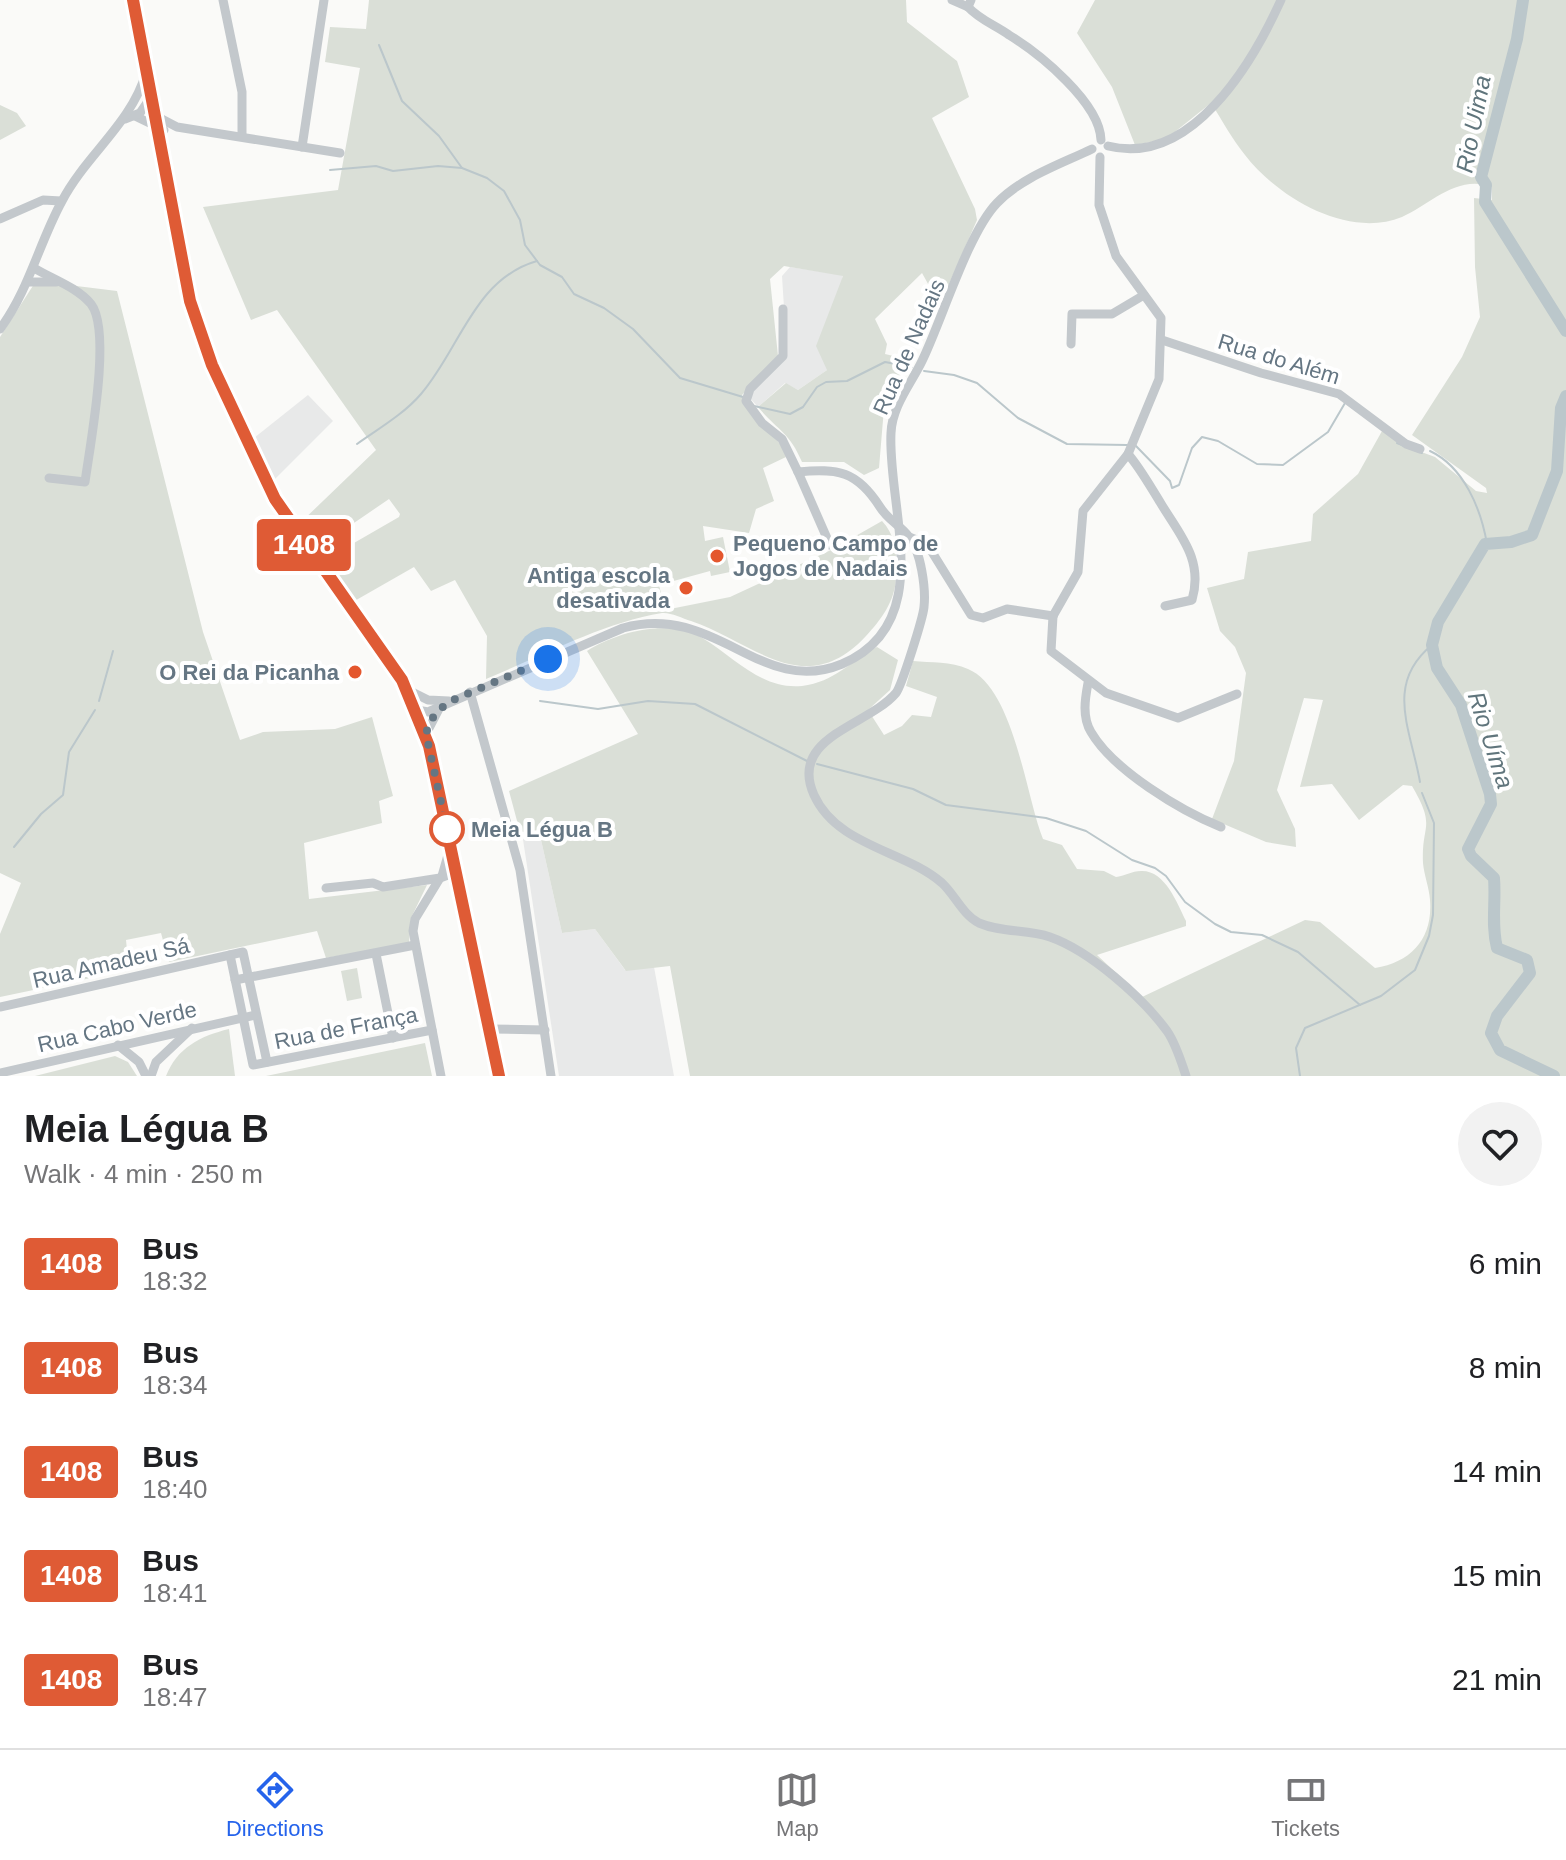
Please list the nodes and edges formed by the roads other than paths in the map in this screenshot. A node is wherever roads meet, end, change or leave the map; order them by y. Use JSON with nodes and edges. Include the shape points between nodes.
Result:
{"nodes":[{"id":1,"x":132,"y":0,"type":"edge"},
{"id":2,"x":223,"y":0,"type":"edge"},
{"id":3,"x":324,"y":0,"type":"edge"},
{"id":4,"x":952,"y":0,"type":"edge"},
{"id":5,"x":1281,"y":0,"type":"edge"},
{"id":6,"x":969,"y":4,"type":"edge"},
{"id":7,"x":147,"y":73,"type":"junction"},
{"id":8,"x":132,"y":105,"type":"junction"},
{"id":9,"x":130,"y":117,"type":"junction"},
{"id":10,"x":159,"y":119,"type":"junction"},
{"id":11,"x":242,"y":136,"type":"junction"},
{"id":12,"x":1105,"y":143,"type":"junction"},
{"id":13,"x":302,"y":147,"type":"junction"},
{"id":14,"x":1092,"y":149,"type":"junction"},
{"id":15,"x":340,"y":153,"type":"dead end"},
{"id":16,"x":1100,"y":157,"type":"junction"},
{"id":17,"x":61,"y":201,"type":"junction"},
{"id":18,"x":0,"y":219,"type":"edge"},
{"id":19,"x":34,"y":268,"type":"junction"},
{"id":20,"x":28,"y":282,"type":"junction"},
{"id":21,"x":59,"y":282,"type":"junction"},
{"id":22,"x":1144,"y":295,"type":"junction"},
{"id":23,"x":783,"y":309,"type":"dead end"},
{"id":24,"x":0,"y":329,"type":"edge"},
{"id":25,"x":1162,"y":340,"type":"junction"},
{"id":26,"x":1071,"y":344,"type":"dead end"},
{"id":27,"x":1420,"y":449,"type":"dead end"},
{"id":28,"x":1128,"y":454,"type":"junction"},
{"id":29,"x":798,"y":472,"type":"junction"},
{"id":30,"x":49,"y":478,"type":"dead end"},
{"id":31,"x":899,"y":529,"type":"junction"},
{"id":32,"x":909,"y":537,"type":"junction"},
{"id":33,"x":830,"y":545,"type":"dead end"},
{"id":34,"x":903,"y":574,"type":"junction"},
{"id":35,"x":922,"y":581,"type":"junction"},
{"id":36,"x":1165,"y":606,"type":"dead end"},
{"id":37,"x":1053,"y":616,"type":"junction"},
{"id":38,"x":1088,"y":683,"type":"junction"},
{"id":39,"x":408,"y":690,"type":"junction"},
{"id":40,"x":470,"y":692,"type":"junction"},
{"id":41,"x":1237,"y":694,"type":"dead end"},
{"id":42,"x":438,"y":704,"type":"junction"},
{"id":43,"x":416,"y":708,"type":"junction"},
{"id":44,"x":426,"y":734,"type":"junction"},
{"id":45,"x":1221,"y":827,"type":"dead end"},
{"id":46,"x":447,"y":872,"type":"junction"},
{"id":47,"x":326,"y":888,"type":"dead end"},
{"id":48,"x":415,"y":945,"type":"junction"},
{"id":49,"x":376,"y":954,"type":"junction"},
{"id":50,"x":230,"y":955,"type":"junction"},
{"id":51,"x":248,"y":978,"type":"junction"},
{"id":52,"x":235,"y":980,"type":"junction"},
{"id":53,"x":0,"y":1007,"type":"edge"},
{"id":54,"x":256,"y":1015,"type":"junction"},
{"id":55,"x":243,"y":1017,"type":"junction"},
{"id":56,"x":192,"y":1028,"type":"junction"},
{"id":57,"x":490,"y":1029,"type":"junction"},
{"id":58,"x":432,"y":1030,"type":"junction"},
{"id":59,"x":545,"y":1030,"type":"junction"},
{"id":60,"x":393,"y":1038,"type":"junction"},
{"id":61,"x":118,"y":1045,"type":"junction"},
{"id":62,"x":267,"y":1062,"type":"junction"},
{"id":63,"x":0,"y":1073,"type":"edge"},
{"id":64,"x":148,"y":1076,"type":"edge"},
{"id":65,"x":441,"y":1076,"type":"edge"},
{"id":66,"x":499,"y":1076,"type":"edge"},
{"id":67,"x":551,"y":1076,"type":"edge"},
{"id":68,"x":1186,"y":1076,"type":"edge"}],
"edges":[{"from":1,"to":7,"type":"main road"},
{"from":2,"to":11,"type":"street","via":[[242,92]]},
{"from":3,"to":13,"type":"street"},
{"from":4,"to":6,"type":"street"},
{"from":5,"to":12,"type":"street","via":[[1241,72],[1186,132],[1158,146]]},
{"from":6,"to":12,"type":"street","via":[[985,22],[1010,35],[1080,92]]},
{"from":7,"to":8,"type":"street"},
{"from":7,"to":10,"type":"main road"},
{"from":8,"to":9,"type":"street"},
{"from":8,"to":10,"type":"street","via":[[142,101]]},
{"from":9,"to":10,"type":"street"},
{"from":9,"to":10,"type":"street"},
{"from":9,"to":17,"type":"street"},
{"from":10,"to":11,"type":"street"},
{"from":10,"to":39,"type":"main road","via":[[196,322],[233,412],[275,499]]},
{"from":11,"to":13,"type":"street"},
{"from":12,"to":14,"type":"street","name":"Rua de Nadais"},
{"from":12,"to":16,"type":"street","via":[[1107,153]]},
{"from":13,"to":15,"type":"street"},
{"from":14,"to":16,"type":"street"},
{"from":14,"to":31,"type":"street","name":"Rua de Nadais","via":[[1007,194],[980,228],[893,419]]},
{"from":16,"to":22,"type":"street","via":[[1103,218],[1116,256]]},
{"from":17,"to":18,"type":"street","via":[[43,200]]},
{"from":17,"to":19,"type":"street"},
{"from":19,"to":20,"type":"street"},
{"from":19,"to":21,"type":"street"},
{"from":20,"to":21,"type":"street"},
{"from":20,"to":24,"type":"street"},
{"from":21,"to":30,"type":"street","via":[[92,305],[102,329],[85,482]]},
{"from":22,"to":25,"type":"street","via":[[1161,318]]},
{"from":22,"to":26,"type":"street","via":[[1112,314],[1072,314]]},
{"from":23,"to":29,"type":"street","via":[[783,356],[750,389],[746,401],[782,439]]},
{"from":25,"to":27,"type":"street","name":"Rua do Além","via":[[1339,394]]},
{"from":25,"to":28,"type":"street","via":[[1159,379]]},
{"from":28,"to":36,"type":"street","via":[[1184,536],[1193,564],[1192,600]]},
{"from":28,"to":37,"type":"street","via":[[1083,511],[1078,572]]},
{"from":29,"to":31,"type":"street","via":[[832,468],[852,476]]},
{"from":29,"to":33,"type":"street"},
{"from":31,"to":32,"type":"street"},
{"from":31,"to":34,"type":"street","name":"Rua de Nadais"},
{"from":32,"to":35,"type":"street"},
{"from":32,"to":37,"type":"street","via":[[927,544],[971,615],[983,618],[1007,609]]},
{"from":34,"to":35,"type":"street"},
{"from":34,"to":40,"type":"street","name":"Rua de Nadais","via":[[884,628],[862,651],[823,670],[785,670],[705,631],[652,622],[623,628]]},
{"from":35,"to":68,"type":"street","via":[[924,608],[902,684],[886,702],[824,741],[813,754],[813,794],[826,814],[851,835],[942,883],[976,921],[1049,937],[1086,956],[1168,1032]]},
{"from":37,"to":38,"type":"street","via":[[1051,651]]},
{"from":38,"to":41,"type":"street","via":[[1136,706],[1178,718]]},
{"from":38,"to":45,"type":"street","via":[[1085,712],[1101,745],[1166,798]]},
{"from":39,"to":42,"type":"street","name":"Rua de Nadais"},
{"from":39,"to":43,"type":"main road"},
{"from":40,"to":42,"type":"street","name":"Rua de Nadais"},
{"from":40,"to":59,"type":"street","via":[[520,870]]},
{"from":42,"to":43,"type":"street","name":"Rua de Nadais","via":[[428,712]]},
{"from":42,"to":44,"type":"street"},
{"from":43,"to":44,"type":"main road"},
{"from":44,"to":46,"type":"main road","via":[[451,847]]},
{"from":46,"to":47,"type":"street","via":[[383,887],[373,883]]},
{"from":46,"to":48,"type":"street","via":[[415,919]]},
{"from":46,"to":57,"type":"main road","via":[[459,888]]},
{"from":48,"to":49,"type":"street"},
{"from":48,"to":58,"type":"street"},
{"from":49,"to":51,"type":"street"},
{"from":49,"to":60,"type":"street"},
{"from":50,"to":51,"type":"street","via":[[243,952]]},
{"from":50,"to":52,"type":"street"},
{"from":50,"to":53,"type":"street","name":"Rua Amadeu Sá"},
{"from":51,"to":52,"type":"street"},
{"from":51,"to":54,"type":"street"},
{"from":52,"to":55,"type":"street"},
{"from":54,"to":55,"type":"street","name":"Rua Cabo Verde"},
{"from":54,"to":62,"type":"street"},
{"from":55,"to":56,"type":"street","name":"Rua Cabo Verde"},
{"from":55,"to":62,"type":"street","via":[[253,1065]]},
{"from":56,"to":61,"type":"street","name":"Rua Cabo Verde"},
{"from":56,"to":64,"type":"street"},
{"from":57,"to":59,"type":"street"},
{"from":57,"to":66,"type":"main road"},
{"from":58,"to":60,"type":"street","name":"Rua de França"},
{"from":58,"to":65,"type":"street"},
{"from":59,"to":67,"type":"street"},
{"from":60,"to":62,"type":"street","name":"Rua de França"},
{"from":61,"to":63,"type":"street","name":"Rua Cabo Verde"},
{"from":61,"to":64,"type":"street"}]}
